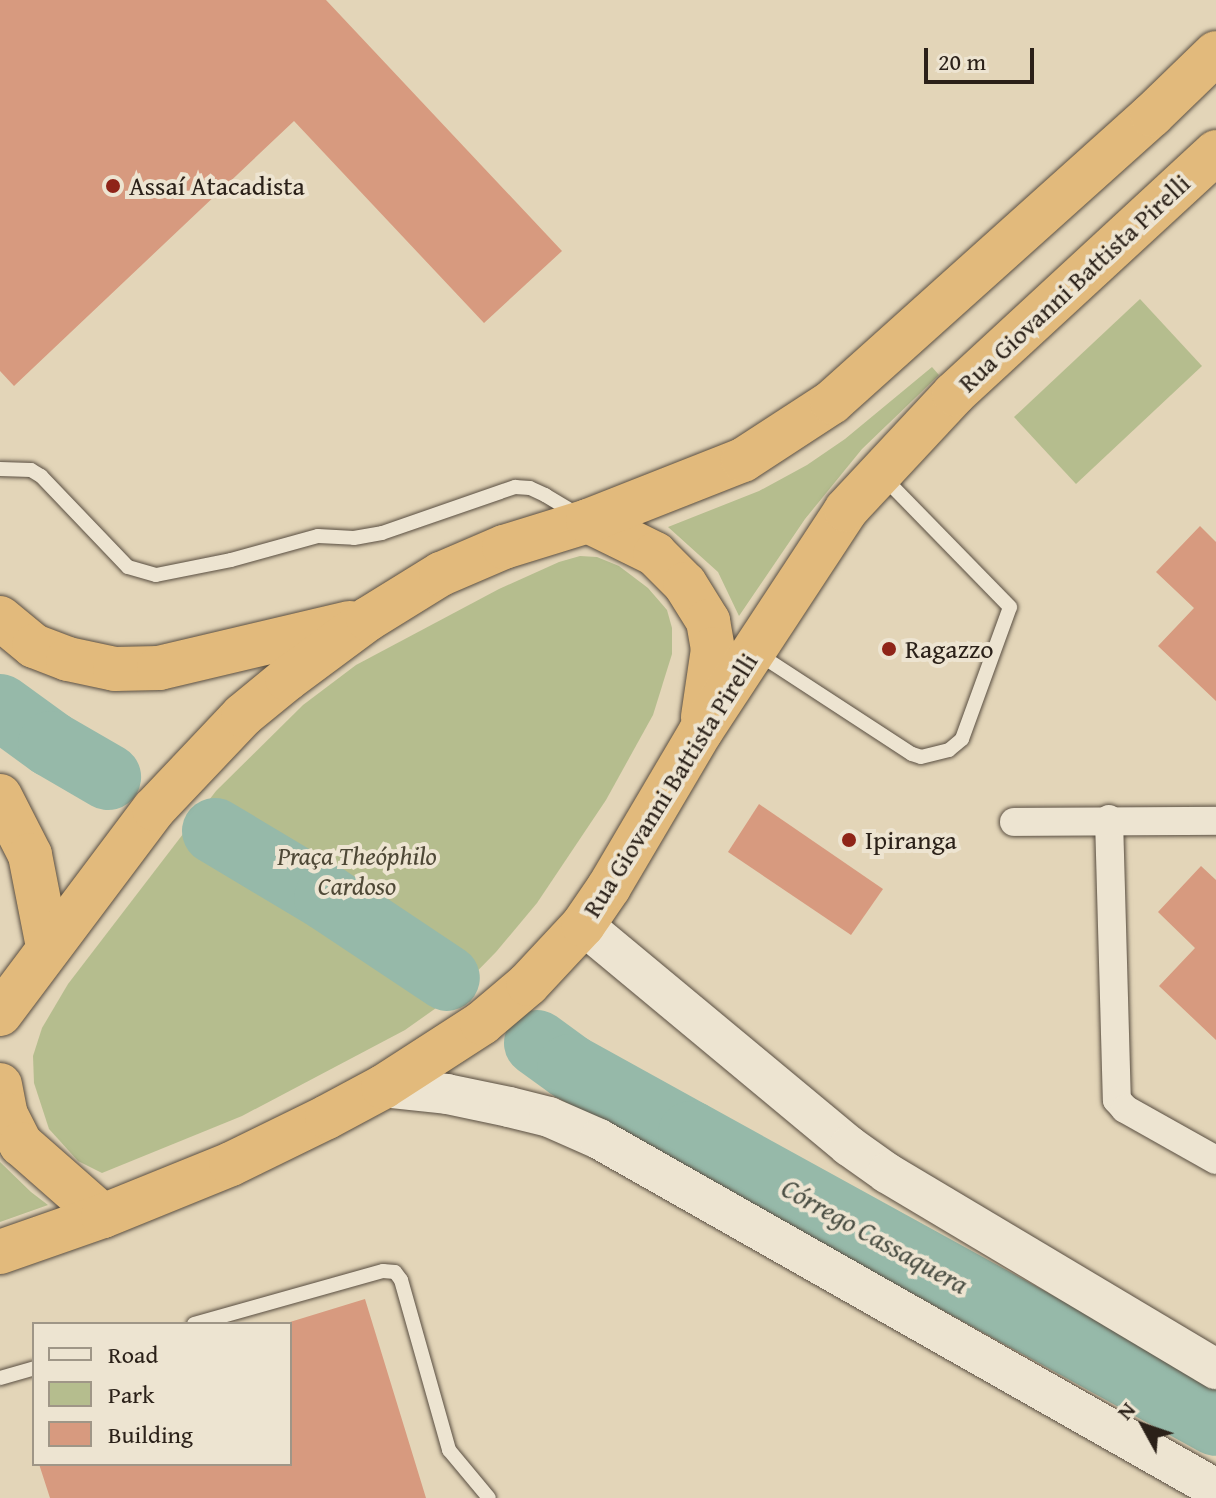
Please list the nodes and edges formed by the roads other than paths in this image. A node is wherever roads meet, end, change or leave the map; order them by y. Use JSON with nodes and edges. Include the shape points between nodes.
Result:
{"nodes":[{"id":1,"x":1216,"y":53,"type":"edge"},
{"id":2,"x":1216,"y":152,"type":"edge"},
{"id":3,"x":0,"y":469,"type":"edge"},
{"id":4,"x":878,"y":472,"type":"junction"},
{"id":5,"x":588,"y":521,"type":"junction"},
{"id":6,"x":0,"y":618,"type":"edge"},
{"id":7,"x":368,"y":619,"type":"junction"},
{"id":8,"x":753,"y":651,"type":"junction"},
{"id":9,"x":701,"y":731,"type":"junction"},
{"id":10,"x":0,"y":796,"type":"edge"},
{"id":11,"x":1109,"y":819,"type":"junction"},
{"id":12,"x":1216,"y":821,"type":"edge"},
{"id":13,"x":1014,"y":822,"type":"dead end"},
{"id":14,"x":583,"y":925,"type":"junction"},
{"id":15,"x":48,"y":947,"type":"junction"},
{"id":16,"x":3,"y":1021,"type":"edge"},
{"id":17,"x":0,"y":1085,"type":"edge"},
{"id":18,"x":383,"y":1087,"type":"junction"},
{"id":19,"x":1216,"y":1160,"type":"edge"},
{"id":20,"x":103,"y":1216,"type":"junction"},
{"id":21,"x":0,"y":1252,"type":"edge"},
{"id":22,"x":201,"y":1322,"type":"edge"},
{"id":23,"x":32,"y":1369,"type":"edge"},
{"id":24,"x":1216,"y":1369,"type":"edge"},
{"id":25,"x":0,"y":1378,"type":"edge"},
{"id":26,"x":1216,"y":1489,"type":"edge"},
{"id":27,"x":489,"y":1498,"type":"edge"}],
"edges":[{"from":1,"to":5,"type":"highway","via":[[832,402],[743,460]]},
{"from":2,"to":4,"type":"highway","name":"Rua Giovanni Battista Pirelli","via":[[954,394]]},
{"from":3,"to":5,"type":"lane","via":[[41,476],[128,567],[156,575],[318,536],[382,533],[515,487],[530,488]]},
{"from":4,"to":8,"type":"highway","name":"Rua Giovanni Battista Pirelli","via":[[815,552]]},
{"from":4,"to":8,"type":"lane","via":[[1010,607],[962,739],[949,750],[912,754]]},
{"from":5,"to":7,"type":"highway","via":[[504,547],[441,574]]},
{"from":5,"to":9,"type":"highway","via":[[655,554],[685,584],[708,621],[713,649]]},
{"from":6,"to":7,"type":"highway","via":[[34,646],[115,669],[159,668]]},
{"from":7,"to":15,"type":"highway","via":[[276,688],[197,760]]},
{"from":8,"to":9,"type":"highway","name":"Rua Giovanni Battista Pirelli"},
{"from":9,"to":14,"type":"highway","name":"Rua Giovanni Battista Pirelli"},
{"from":10,"to":15,"type":"highway","via":[[30,855]]},
{"from":11,"to":12,"type":"street"},
{"from":11,"to":13,"type":"street"},
{"from":11,"to":19,"type":"street","via":[[1117,1100]]},
{"from":14,"to":18,"type":"highway","name":"Rua Giovanni Battista Pirelli","via":[[528,984],[482,1023]]},
{"from":14,"to":24,"type":"main road","via":[[887,1173]]},
{"from":15,"to":16,"type":"highway"},
{"from":17,"to":20,"type":"highway","via":[[6,1115],[21,1144]]},
{"from":18,"to":20,"type":"highway","name":"Rua Giovanni Battista Pirelli","via":[[231,1164]]},
{"from":18,"to":26,"type":"main road","via":[[509,1107],[599,1139]]},
{"from":20,"to":21,"type":"highway","name":"Rua Giovanni Battista Pirelli"},
{"from":22,"to":27,"type":"lane","via":[[395,1272],[449,1450]]},
{"from":23,"to":25,"type":"lane"}]}
